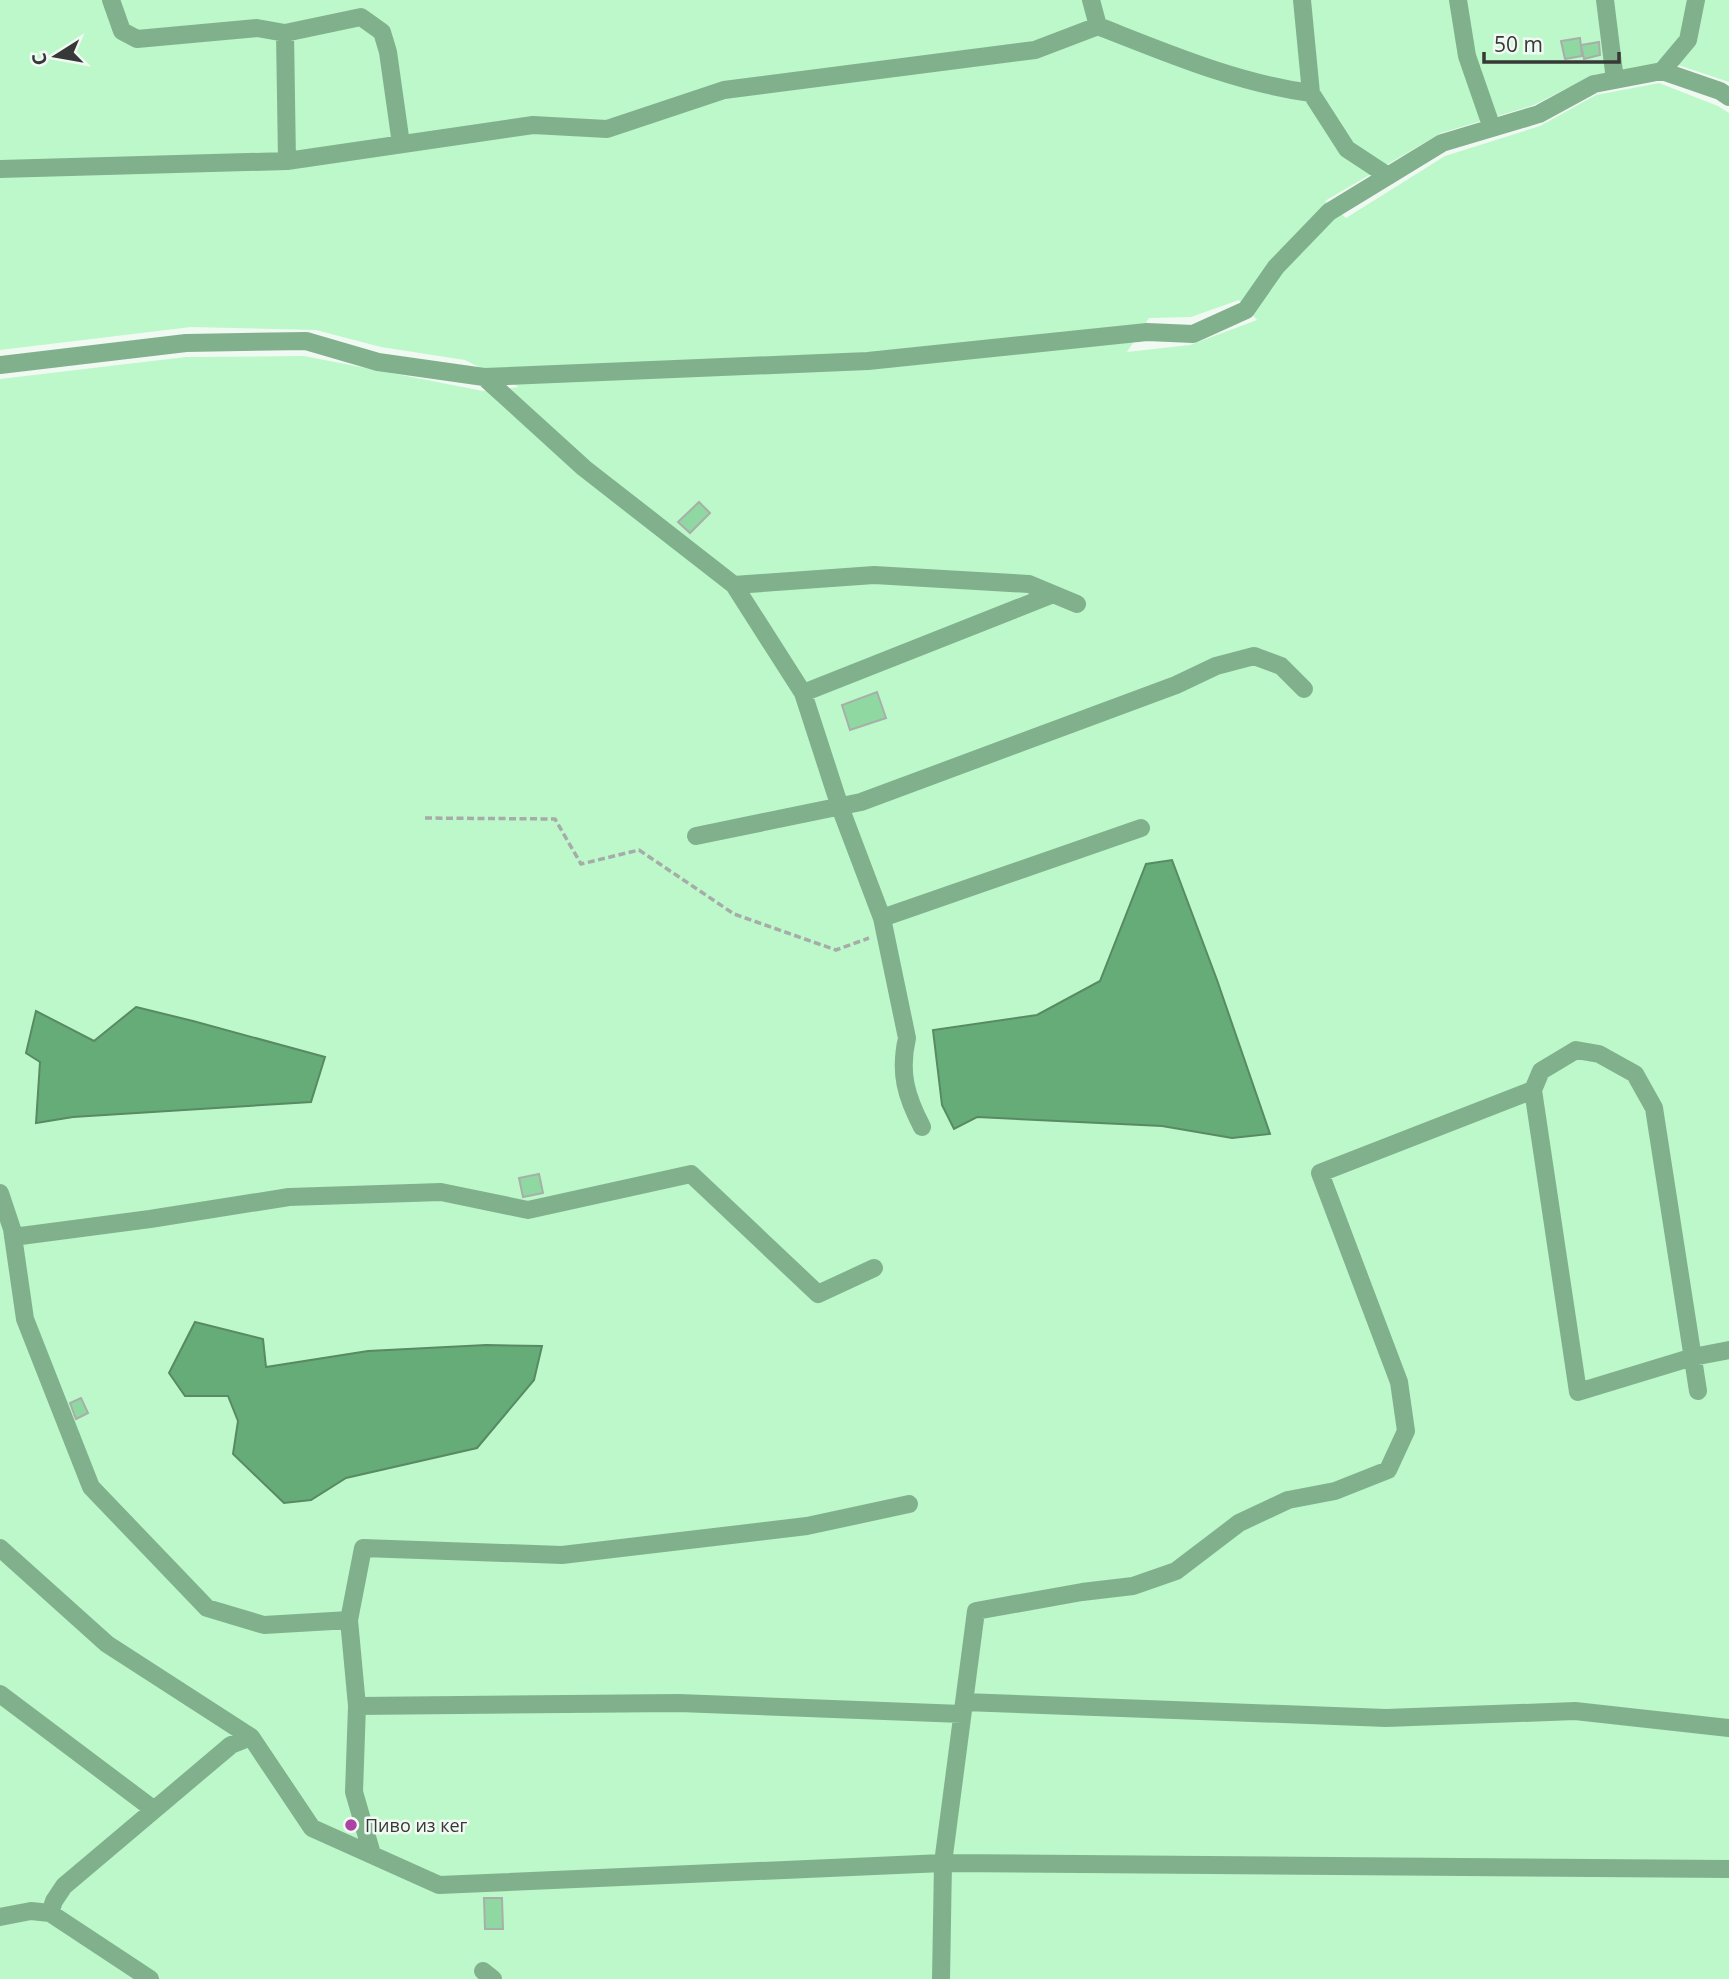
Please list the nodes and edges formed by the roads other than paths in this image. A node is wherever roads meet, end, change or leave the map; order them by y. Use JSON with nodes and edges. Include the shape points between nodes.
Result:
{"nodes":[{"id":1,"x":111,"y":0,"type":"edge"},
{"id":2,"x":1091,"y":0,"type":"edge"},
{"id":3,"x":1302,"y":0,"type":"edge"},
{"id":4,"x":1458,"y":0,"type":"edge"},
{"id":5,"x":1605,"y":0,"type":"edge"},
{"id":6,"x":1696,"y":0,"type":"edge"},
{"id":7,"x":1098,"y":26,"type":"junction"},
{"id":8,"x":285,"y":33,"type":"junction"},
{"id":9,"x":1662,"y":71,"type":"junction"},
{"id":10,"x":1615,"y":80,"type":"junction"},
{"id":11,"x":1311,"y":93,"type":"junction"},
{"id":12,"x":1729,"y":97,"type":"edge"},
{"id":13,"x":1492,"y":128,"type":"junction"},
{"id":14,"x":401,"y":144,"type":"junction"},
{"id":15,"x":287,"y":161,"type":"junction"},
{"id":16,"x":0,"y":169,"type":"edge"},
{"id":17,"x":1388,"y":176,"type":"junction"},
{"id":18,"x":0,"y":365,"type":"edge"},
{"id":19,"x":484,"y":377,"type":"junction"},
{"id":20,"x":734,"y":585,"type":"junction"},
{"id":21,"x":1051,"y":595,"type":"junction"},
{"id":22,"x":1077,"y":604,"type":"dead end"},
{"id":23,"x":1304,"y":689,"type":"dead end"},
{"id":24,"x":803,"y":693,"type":"junction"},
{"id":25,"x":840,"y":807,"type":"junction"},
{"id":26,"x":1140,"y":828,"type":"dead end"},
{"id":27,"x":696,"y":836,"type":"dead end"},
{"id":28,"x":884,"y":925,"type":"junction"},
{"id":29,"x":1533,"y":1090,"type":"junction"},
{"id":30,"x":922,"y":1128,"type":"dead end"},
{"id":31,"x":0,"y":1193,"type":"edge"},
{"id":32,"x":13,"y":1237,"type":"junction"},
{"id":33,"x":874,"y":1268,"type":"dead end"},
{"id":34,"x":1729,"y":1350,"type":"edge"},
{"id":35,"x":1693,"y":1357,"type":"junction"},
{"id":36,"x":1698,"y":1391,"type":"dead end"},
{"id":37,"x":909,"y":1504,"type":"dead end"},
{"id":38,"x":0,"y":1548,"type":"edge"},
{"id":39,"x":349,"y":1620,"type":"junction"},
{"id":40,"x":0,"y":1694,"type":"edge"},
{"id":41,"x":356,"y":1706,"type":"junction"},
{"id":42,"x":963,"y":1708,"type":"junction"},
{"id":43,"x":1729,"y":1728,"type":"edge"},
{"id":44,"x":251,"y":1737,"type":"junction"},
{"id":45,"x":153,"y":1810,"type":"junction"},
{"id":46,"x":372,"y":1854,"type":"junction"},
{"id":47,"x":943,"y":1863,"type":"junction"},
{"id":48,"x":1729,"y":1869,"type":"edge"},
{"id":49,"x":50,"y":1913,"type":"junction"},
{"id":50,"x":0,"y":1917,"type":"edge"},
{"id":51,"x":149,"y":1979,"type":"edge"},
{"id":52,"x":941,"y":1979,"type":"edge"}],
"edges":[{"from":1,"to":8,"type":"street","via":[[122,31],[137,39],[257,28]]},
{"from":2,"to":7,"type":"street"},
{"from":3,"to":11,"type":"street"},
{"from":4,"to":13,"type":"street","via":[[1467,56]]},
{"from":5,"to":10,"type":"street"},
{"from":6,"to":9,"type":"street","via":[[1688,40]]},
{"from":7,"to":11,"type":"street","via":[[1167,55]]},
{"from":7,"to":14,"type":"street","via":[[1035,50],[724,90],[607,129],[533,125]]},
{"from":8,"to":14,"type":"street","via":[[361,17],[382,32]]},
{"from":8,"to":15,"type":"street"},
{"from":9,"to":10,"type":"street"},
{"from":9,"to":12,"type":"street"},
{"from":10,"to":13,"type":"street","via":[[1594,84],[1539,114]]},
{"from":11,"to":17,"type":"street","via":[[1347,149]]},
{"from":13,"to":17,"type":"street","via":[[1442,143]]},
{"from":14,"to":15,"type":"street"},
{"from":15,"to":16,"type":"street"},
{"from":17,"to":19,"type":"street","via":[[1329,212],[1276,267],[1246,310],[1193,334],[1147,332],[868,360]]},
{"from":18,"to":19,"type":"street","via":[[186,343],[306,341],[377,362]]},
{"from":19,"to":20,"type":"street","via":[[584,468]]},
{"from":20,"to":21,"type":"street","via":[[874,575],[1029,584]]},
{"from":20,"to":24,"type":"street"},
{"from":21,"to":22,"type":"street"},
{"from":21,"to":24,"type":"street"},
{"from":23,"to":25,"type":"street","via":[[1281,666],[1254,656],[1216,666],[1163,690]]},
{"from":24,"to":25,"type":"street"},
{"from":25,"to":27,"type":"street"},
{"from":25,"to":28,"type":"street"},
{"from":26,"to":28,"type":"street"},
{"from":28,"to":30,"type":"street","via":[[907,1038],[903,1058],[907,1098]]},
{"from":29,"to":35,"type":"street","via":[[1541,1072],[1576,1050],[1599,1054],[1635,1074],[1654,1108]]},
{"from":29,"to":35,"type":"street","via":[[1578,1392]]},
{"from":29,"to":42,"type":"street","via":[[1320,1173],[1399,1382],[1406,1431],[1388,1470],[1335,1491],[1288,1500],[1239,1523],[1176,1571],[1133,1586],[976,1611]]},
{"from":31,"to":32,"type":"street"},
{"from":32,"to":33,"type":"street","via":[[289,1197],[442,1192],[528,1210],[691,1174],[818,1294]]},
{"from":32,"to":39,"type":"street","via":[[25,1319],[91,1487],[207,1608],[264,1626]]},
{"from":34,"to":35,"type":"street"},
{"from":35,"to":36,"type":"street"},
{"from":37,"to":39,"type":"street","via":[[807,1526],[562,1555],[363,1548]]},
{"from":38,"to":44,"type":"street","via":[[107,1644]]},
{"from":39,"to":41,"type":"street"},
{"from":40,"to":45,"type":"street"},
{"from":41,"to":42,"type":"street","via":[[679,1703]]},
{"from":41,"to":46,"type":"street","via":[[354,1792]]},
{"from":42,"to":43,"type":"street","via":[[1386,1718],[1575,1711]]},
{"from":42,"to":47,"type":"street"},
{"from":44,"to":45,"type":"street","via":[[231,1745]]},
{"from":44,"to":46,"type":"street","via":[[313,1828]]},
{"from":45,"to":49,"type":"street","via":[[64,1886]]},
{"from":46,"to":47,"type":"street","via":[[439,1885]]},
{"from":47,"to":48,"type":"street"},
{"from":47,"to":52,"type":"street"},
{"from":49,"to":50,"type":"street","via":[[31,1911]]},
{"from":49,"to":51,"type":"street"}]}
